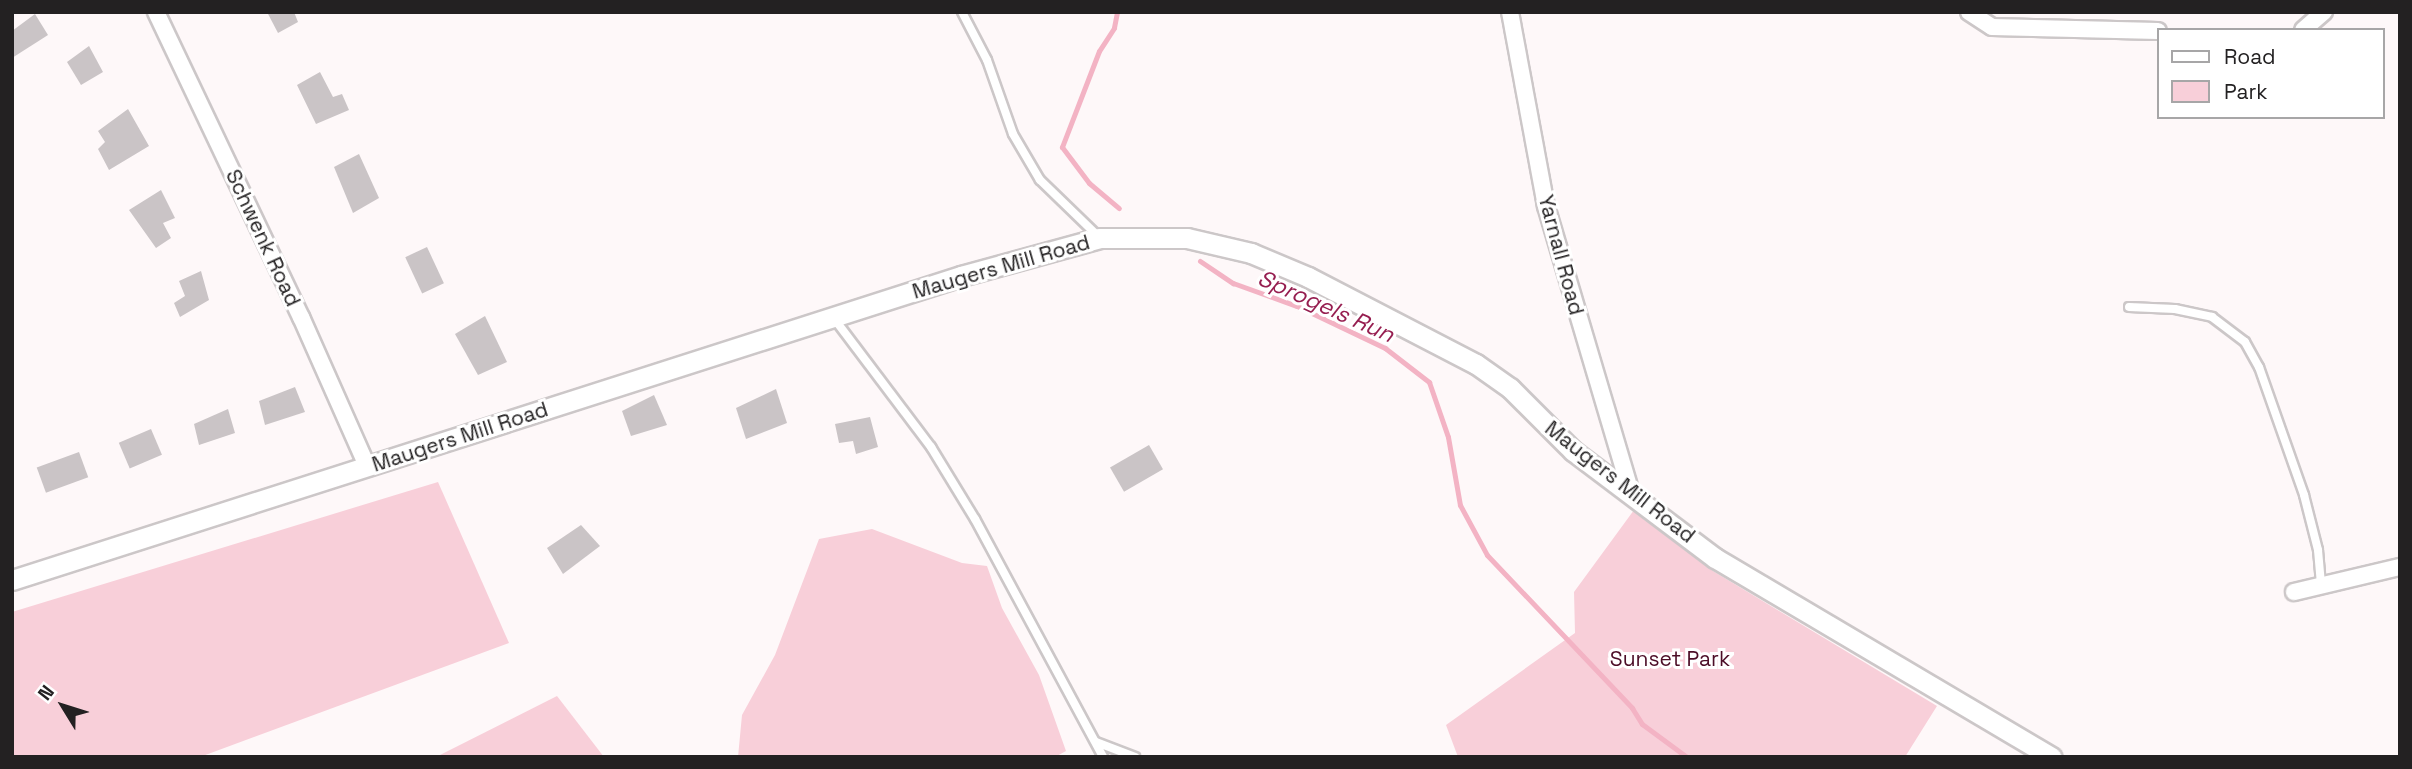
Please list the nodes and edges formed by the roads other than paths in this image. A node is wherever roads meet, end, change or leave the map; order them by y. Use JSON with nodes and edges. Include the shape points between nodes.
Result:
{"nodes":[{"id":1,"x":156,"y":12,"type":"edge"},
{"id":2,"x":962,"y":12,"type":"edge"},
{"id":3,"x":1510,"y":12,"type":"edge"},
{"id":4,"x":1969,"y":12,"type":"edge"},
{"id":5,"x":2324,"y":12,"type":"edge"},
{"id":6,"x":2305,"y":28,"type":"edge"},
{"id":7,"x":2156,"y":31,"type":"edge"},
{"id":8,"x":1100,"y":238,"type":"junction"},
{"id":9,"x":2129,"y":307,"type":"dead end"},
{"id":10,"x":833,"y":317,"type":"junction"},
{"id":11,"x":367,"y":466,"type":"junction"},
{"id":12,"x":1631,"y":493,"type":"junction"},
{"id":13,"x":2400,"y":567,"type":"edge"},
{"id":14,"x":12,"y":580,"type":"edge"},
{"id":15,"x":2321,"y":586,"type":"junction"},
{"id":16,"x":2294,"y":592,"type":"dead end"},
{"id":17,"x":1096,"y":742,"type":"junction"},
{"id":18,"x":1104,"y":757,"type":"edge"},
{"id":19,"x":1135,"y":757,"type":"edge"},
{"id":20,"x":2051,"y":757,"type":"edge"}],
"edges":[{"from":1,"to":11,"type":"street","name":"Schwenk Road"},
{"from":2,"to":8,"type":"lane","via":[[987,60],[1013,134],[1040,180]]},
{"from":3,"to":12,"type":"street","name":"Yarnall Road","via":[[1546,206]]},
{"from":4,"to":7,"type":"street","via":[[1992,27]]},
{"from":5,"to":6,"type":"street"},
{"from":8,"to":10,"type":"street","name":"Maugers Mill Road"},
{"from":8,"to":12,"type":"street","name":"Maugers Mill Road","via":[[1187,238],[1251,253],[1308,277],[1476,364],[1510,388],[1573,450]]},
{"from":9,"to":15,"type":"lane","via":[[2213,317],[2245,342],[2259,367],[2304,495]]},
{"from":10,"to":11,"type":"street","name":"Maugers Mill Road"},
{"from":10,"to":17,"type":"lane","via":[[931,447]]},
{"from":11,"to":14,"type":"street","name":"Maugers Mill Road"},
{"from":12,"to":20,"type":"street","name":"Maugers Mill Road","via":[[1714,558]]},
{"from":13,"to":15,"type":"street"},
{"from":15,"to":16,"type":"street"},
{"from":17,"to":18,"type":"lane"},
{"from":17,"to":19,"type":"lane"}]}
